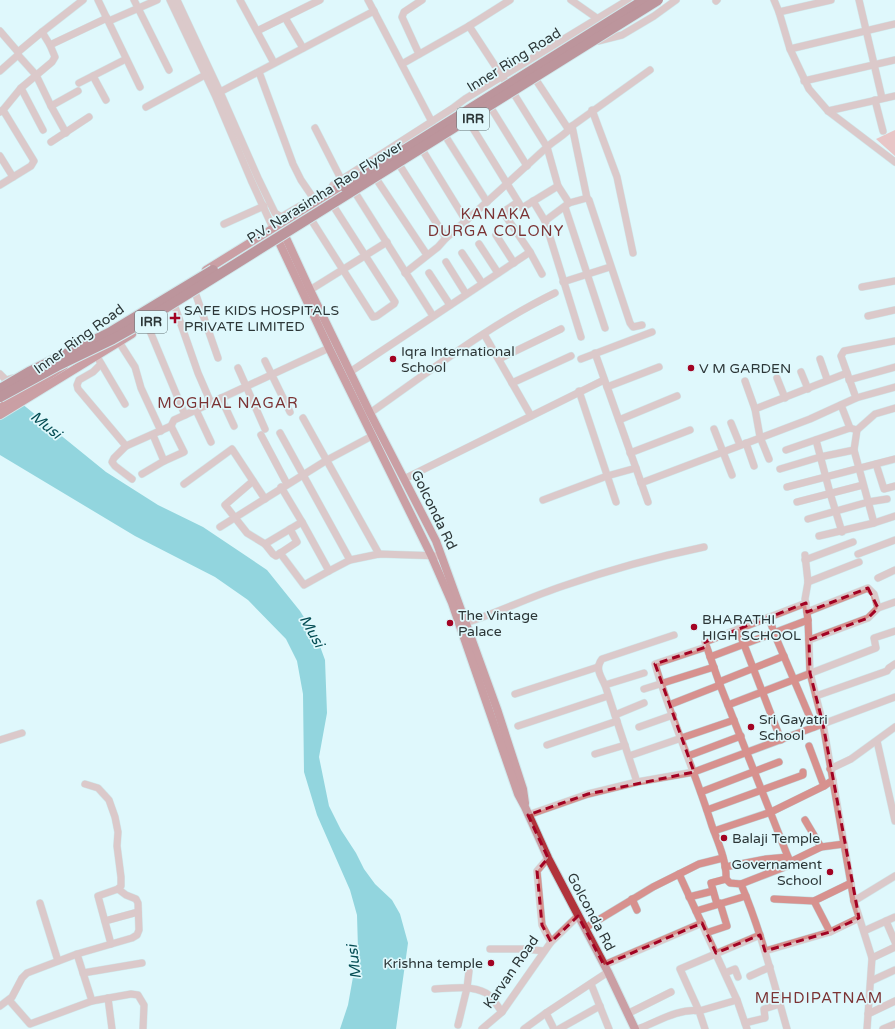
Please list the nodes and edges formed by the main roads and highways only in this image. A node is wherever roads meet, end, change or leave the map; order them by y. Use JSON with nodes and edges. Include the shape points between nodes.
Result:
{"nodes":[{"id":1,"x":643,"y":0,"type":"edge"},
{"id":2,"x":660,"y":0,"type":"edge"},
{"id":3,"x":516,"y":75,"type":"junction"},
{"id":4,"x":524,"y":88,"type":"junction"},
{"id":5,"x":283,"y":240,"type":"junction"},
{"id":6,"x":223,"y":259,"type":"junction"},
{"id":7,"x":231,"y":272,"type":"junction"},
{"id":8,"x":65,"y":370,"type":"junction"},
{"id":9,"x":0,"y":389,"type":"edge"},
{"id":10,"x":0,"y":397,"type":"edge"},
{"id":11,"x":0,"y":408,"type":"edge"},
{"id":12,"x":0,"y":415,"type":"edge"},
{"id":13,"x":525,"y":807,"type":"junction"},
{"id":14,"x":636,"y":1029,"type":"edge"}],
"edges":[{"from":1,"to":3,"type":"main road","name":"Inner Ring Road","number":"IRR","via":[[600,20]]},
{"from":1,"to":9,"type":"highway","name":"P.V. Narasimha Rao Flyover","bridge":true,"via":[[134,319]]},
{"from":2,"to":4,"type":"main road","name":"Inner Ring Road","number":"IRR"},
{"from":2,"to":10,"type":"highway","name":"P.V. Narasimha Rao Flyover","bridge":true,"via":[[138,325]]},
{"from":3,"to":4,"type":"main road"},
{"from":3,"to":6,"type":"main road","name":"Inner Ring Road","number":"IRR","via":[[503,79],[327,195]]},
{"from":4,"to":5,"type":"main road","name":"Inner Ring Road","number":"IRR"},
{"from":5,"to":7,"type":"main road","name":"Inner Ring Road","number":"IRR"},
{"from":5,"to":13,"type":"main road","name":"Golconda Rd","via":[[329,348],[452,603],[518,794]]},
{"from":5,"to":13,"type":"main road","name":"Golconda Rd","via":[[436,542],[497,709],[523,790]]},
{"from":6,"to":7,"type":"main road"},
{"from":6,"to":8,"type":"main road","name":"Inner Ring Road","number":"IRR","via":[[126,321]]},
{"from":7,"to":8,"type":"main road","name":"Inner Ring Road","number":"IRR","via":[[119,342]]},
{"from":8,"to":11,"type":"main road","name":"Inner Ring Road","number":"IRR"},
{"from":8,"to":12,"type":"main road","name":"Inner Ring Road","number":"IRR"},
{"from":13,"to":14,"type":"main road","name":"Golconda Rd","via":[[548,858]]}]}
